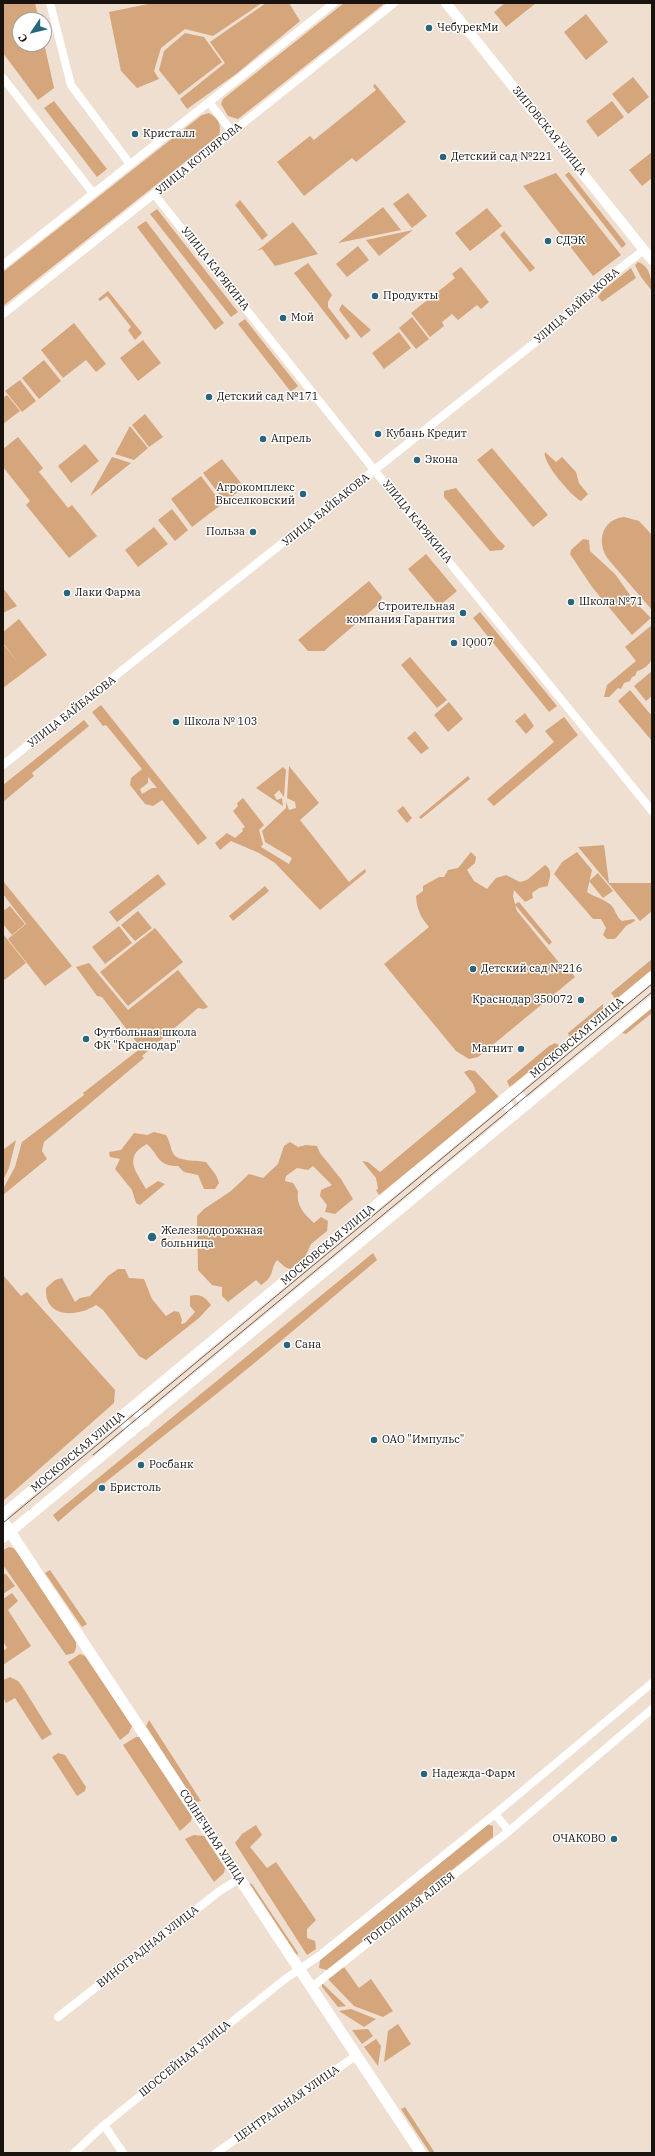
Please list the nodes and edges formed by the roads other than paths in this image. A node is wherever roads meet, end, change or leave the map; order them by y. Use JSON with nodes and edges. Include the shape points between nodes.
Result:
{"nodes":[{"id":1,"x":50,"y":3,"type":"edge"},
{"id":2,"x":334,"y":3,"type":"edge"},
{"id":3,"x":394,"y":3,"type":"edge"},
{"id":4,"x":446,"y":3,"type":"edge"},
{"id":5,"x":3,"y":78,"type":"edge"},
{"id":6,"x":209,"y":102,"type":"junction"},
{"id":7,"x":232,"y":132,"type":"junction"},
{"id":8,"x":130,"y":164,"type":"junction"},
{"id":9,"x":93,"y":194,"type":"junction"},
{"id":10,"x":154,"y":194,"type":"junction"},
{"id":11,"x":644,"y":250,"type":"junction"},
{"id":12,"x":652,"y":260,"type":"edge"},
{"id":13,"x":3,"y":265,"type":"edge"},
{"id":14,"x":3,"y":314,"type":"edge"},
{"id":15,"x":375,"y":471,"type":"junction"},
{"id":16,"x":3,"y":765,"type":"edge"},
{"id":17,"x":652,"y":811,"type":"edge"},
{"id":18,"x":652,"y":976,"type":"edge"},
{"id":19,"x":652,"y":1001,"type":"edge"},
{"id":20,"x":514,"y":1090,"type":"junction"},
{"id":21,"x":503,"y":1099,"type":"junction"},
{"id":22,"x":526,"y":1105,"type":"junction"},
{"id":23,"x":515,"y":1115,"type":"junction"},
{"id":24,"x":133,"y":1406,"type":"junction"},
{"id":25,"x":120,"y":1417,"type":"junction"},
{"id":26,"x":145,"y":1422,"type":"junction"},
{"id":27,"x":132,"y":1432,"type":"junction"},
{"id":28,"x":3,"y":1514,"type":"edge"},
{"id":29,"x":3,"y":1521,"type":"edge"},
{"id":30,"x":7,"y":1535,"type":"edge"},
{"id":31,"x":652,"y":1683,"type":"edge"},
{"id":32,"x":652,"y":1709,"type":"edge"},
{"id":33,"x":495,"y":1814,"type":"junction"},
{"id":34,"x":509,"y":1831,"type":"junction"},
{"id":35,"x":239,"y":1879,"type":"junction"},
{"id":36,"x":299,"y":1968,"type":"junction"},
{"id":37,"x":312,"y":1987,"type":"junction"},
{"id":38,"x":58,"y":2017,"type":"dead end"},
{"id":39,"x":357,"y":2055,"type":"junction"},
{"id":40,"x":104,"y":2125,"type":"junction"},
{"id":41,"x":74,"y":2153,"type":"edge"},
{"id":42,"x":123,"y":2153,"type":"edge"},
{"id":43,"x":216,"y":2153,"type":"edge"},
{"id":44,"x":421,"y":2153,"type":"edge"}],
"edges":[{"from":1,"to":8,"type":"street","via":[[71,85]]},
{"from":2,"to":6,"type":"street"},
{"from":3,"to":7,"type":"street","name":"УЛИЦА КОТЛЯРОВА"},
{"from":4,"to":11,"type":"street","name":"ЗИПОВСКАЯ УЛИЦА"},
{"from":5,"to":9,"type":"street"},
{"from":6,"to":7,"type":"street"},
{"from":6,"to":8,"type":"street"},
{"from":7,"to":10,"type":"street","name":"УЛИЦА КОТЛЯРОВА"},
{"from":8,"to":9,"type":"street"},
{"from":9,"to":13,"type":"street"},
{"from":10,"to":14,"type":"street","name":"УЛИЦА КОТЛЯРОВА"},
{"from":10,"to":15,"type":"street","name":"УЛИЦА КАРЯКИНА"},
{"from":11,"to":12,"type":"street","name":"ЗИПОВСКАЯ УЛИЦА"},
{"from":11,"to":15,"type":"street","name":"УЛИЦА БАЙБАКОВА","via":[[597,286],[552,329]]},
{"from":15,"to":16,"type":"street","name":"УЛИЦА БАЙБАКОВА"},
{"from":15,"to":17,"type":"street","name":"УЛИЦА КАРЯКИНА"},
{"from":18,"to":20,"type":"street","name":"МОСКОВСКАЯ УЛИЦА"},
{"from":19,"to":22,"type":"street","name":"МОСКОВСКАЯ УЛИЦА"},
{"from":20,"to":21,"type":"street","name":"МОСКОВСКАЯ УЛИЦА"},
{"from":20,"to":22,"type":"street"},
{"from":21,"to":23,"type":"street"},
{"from":21,"to":24,"type":"street","name":"МОСКОВСКАЯ УЛИЦА"},
{"from":22,"to":23,"type":"street","name":"МОСКОВСКАЯ УЛИЦА"},
{"from":23,"to":26,"type":"street","name":"МОСКОВСКАЯ УЛИЦА"},
{"from":24,"to":25,"type":"street","name":"МОСКОВСКАЯ УЛИЦА"},
{"from":24,"to":26,"type":"street"},
{"from":25,"to":27,"type":"street"},
{"from":25,"to":28,"type":"street","name":"МОСКОВСКАЯ УЛИЦА"},
{"from":26,"to":27,"type":"street","name":"МОСКОВСКАЯ УЛИЦА"},
{"from":27,"to":30,"type":"street","name":"МОСКОВСКАЯ УЛИЦА"},
{"from":29,"to":30,"type":"main road","name":"СОЛНЕЧНАЯ УЛИЦА"},
{"from":30,"to":35,"type":"main road","name":"СОЛНЕЧНАЯ УЛИЦА"},
{"from":31,"to":33,"type":"street","name":"ТОПОЛИНАЯ АЛЛЕЯ"},
{"from":32,"to":34,"type":"street","name":"ТОПОЛИНАЯ АЛЛЕЯ"},
{"from":33,"to":34,"type":"street"},
{"from":33,"to":36,"type":"street","name":"ТОПОЛИНАЯ АЛЛЕЯ","via":[[308,1965]]},
{"from":34,"to":37,"type":"street","name":"ТОПОЛИНАЯ АЛЛЕЯ"},
{"from":35,"to":36,"type":"main road","name":"СОЛНЕЧНАЯ УЛИЦА"},
{"from":35,"to":38,"type":"street","name":"ВИНОГРАДНАЯ УЛИЦА","via":[[221,1890]]},
{"from":36,"to":37,"type":"main road","name":"СОЛНЕЧНАЯ УЛИЦА"},
{"from":36,"to":40,"type":"street","name":"ШОССЕЙНАЯ УЛИЦА"},
{"from":37,"to":39,"type":"main road","name":"СОЛНЕЧНАЯ УЛИЦА"},
{"from":39,"to":43,"type":"street","name":"ЦЕНТРАЛЬНАЯ УЛИЦА"},
{"from":39,"to":44,"type":"main road","name":"СОЛНЕЧНАЯ УЛИЦА"},
{"from":40,"to":41,"type":"street","name":"ШОССЕЙНАЯ УЛИЦА"},
{"from":40,"to":42,"type":"street"}]}
